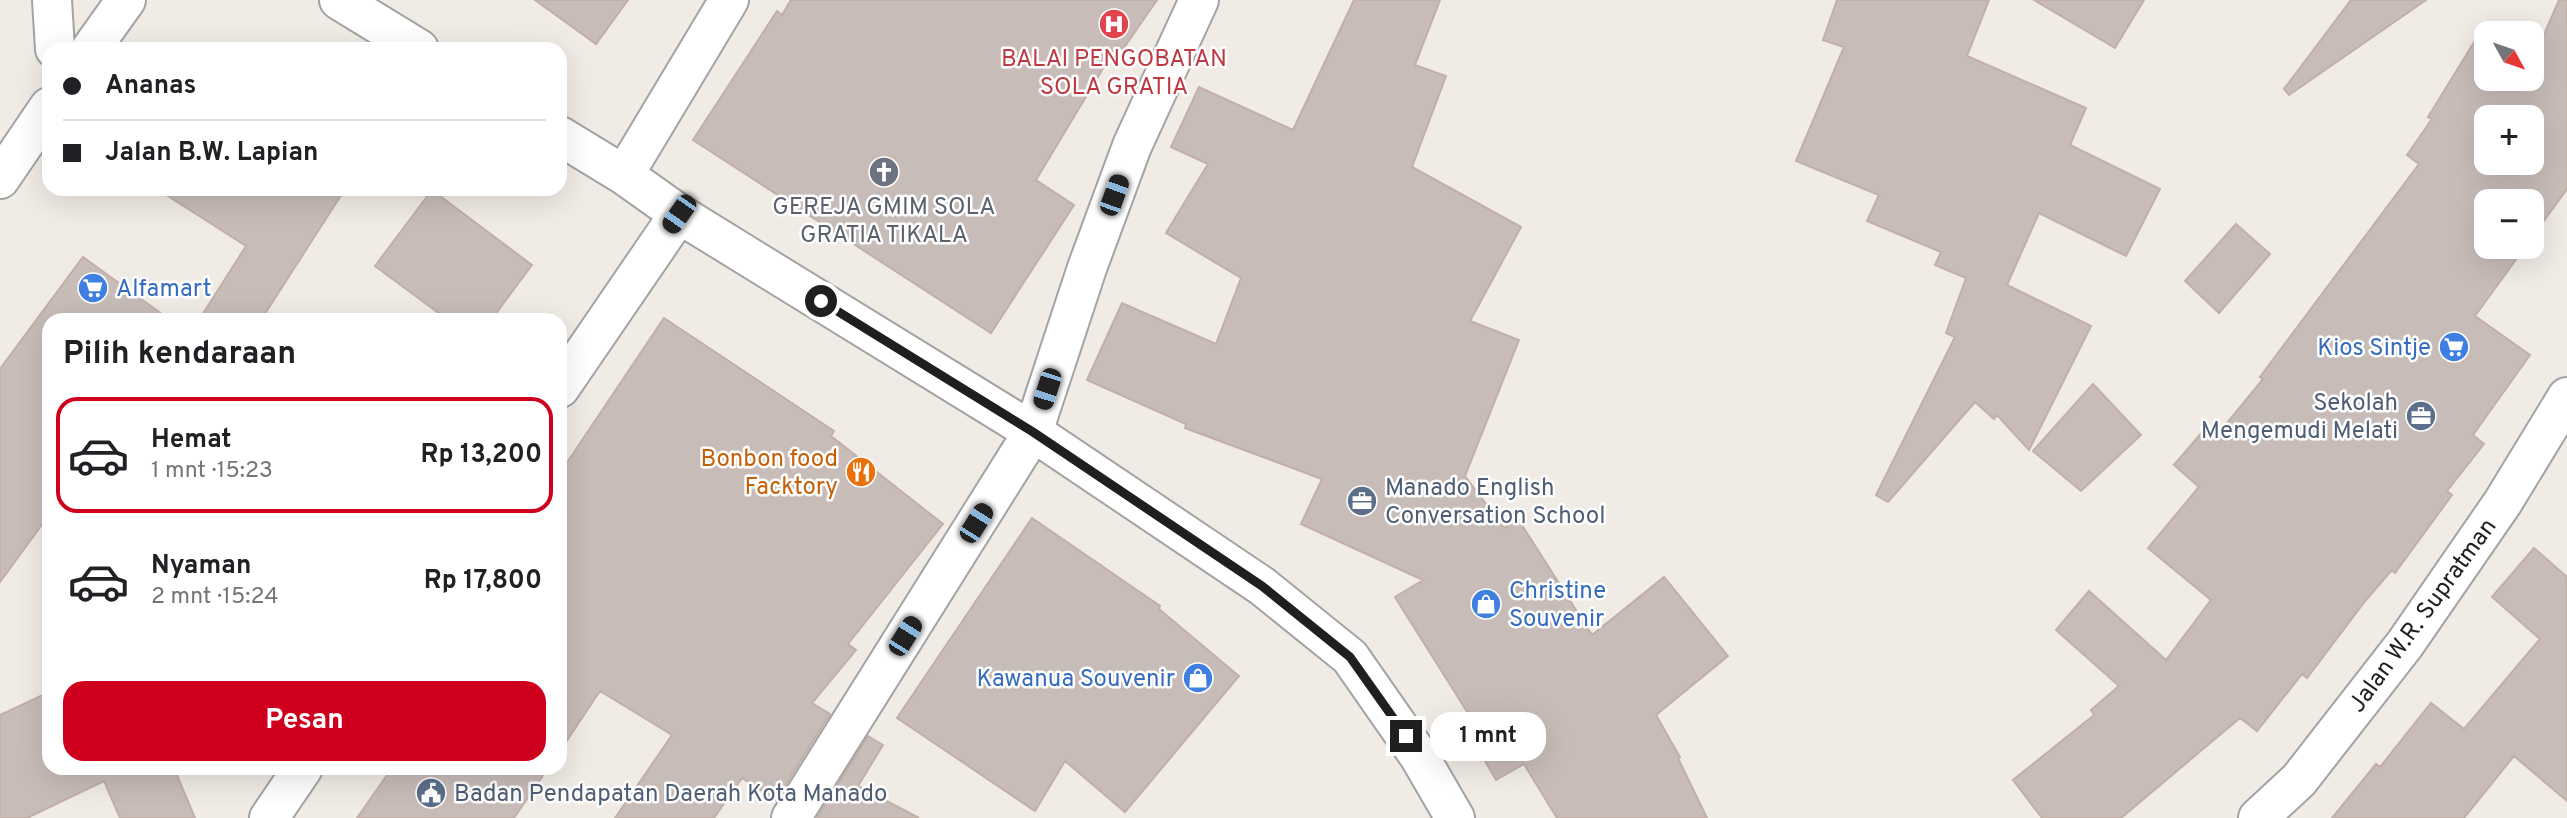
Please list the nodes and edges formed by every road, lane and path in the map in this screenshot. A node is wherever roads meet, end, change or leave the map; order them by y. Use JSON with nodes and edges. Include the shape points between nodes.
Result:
{"nodes":[{"id":1,"x":52,"y":0,"type":"edge"},
{"id":2,"x":126,"y":0,"type":"edge"},
{"id":3,"x":339,"y":0,"type":"edge"},
{"id":4,"x":729,"y":0,"type":"edge"},
{"id":5,"x":1199,"y":0,"type":"edge"},
{"id":6,"x":55,"y":42,"type":"edge"},
{"id":7,"x":96,"y":42,"type":"edge"},
{"id":8,"x":408,"y":42,"type":"edge"},
{"id":9,"x":42,"y":117,"type":"edge"},
{"id":10,"x":567,"y":140,"type":"edge"},
{"id":11,"x":624,"y":175,"type":"junction"},
{"id":12,"x":0,"y":179,"type":"edge"},
{"id":13,"x":679,"y":214,"type":"junction"},
{"id":14,"x":567,"y":378,"type":"edge"},
{"id":15,"x":2567,"y":397,"type":"edge"},
{"id":16,"x":1033,"y":432,"type":"junction"},
{"id":17,"x":298,"y":775,"type":"edge"},
{"id":18,"x":269,"y":818,"type":"edge"},
{"id":19,"x":791,"y":818,"type":"edge"},
{"id":20,"x":1455,"y":818,"type":"edge"},
{"id":21,"x":2258,"y":818,"type":"edge"}],
"edges":[{"from":1,"to":6,"type":"street"},
{"from":2,"to":7,"type":"street"},
{"from":3,"to":8,"type":"street"},
{"from":4,"to":11,"type":"street"},
{"from":5,"to":16,"type":"street","via":[[1132,146]]},
{"from":9,"to":12,"type":"street"},
{"from":10,"to":11,"type":"street"},
{"from":11,"to":13,"type":"street"},
{"from":13,"to":14,"type":"street"},
{"from":13,"to":16,"type":"street"},
{"from":15,"to":21,"type":"street","name":"Jalan W.R. Supratman","via":[[2503,502],[2405,644],[2299,780]]},
{"from":16,"to":19,"type":"street"},
{"from":16,"to":20,"type":"street","via":[[1262,586],[1350,657],[1419,756]]},
{"from":17,"to":18,"type":"street"}]}
